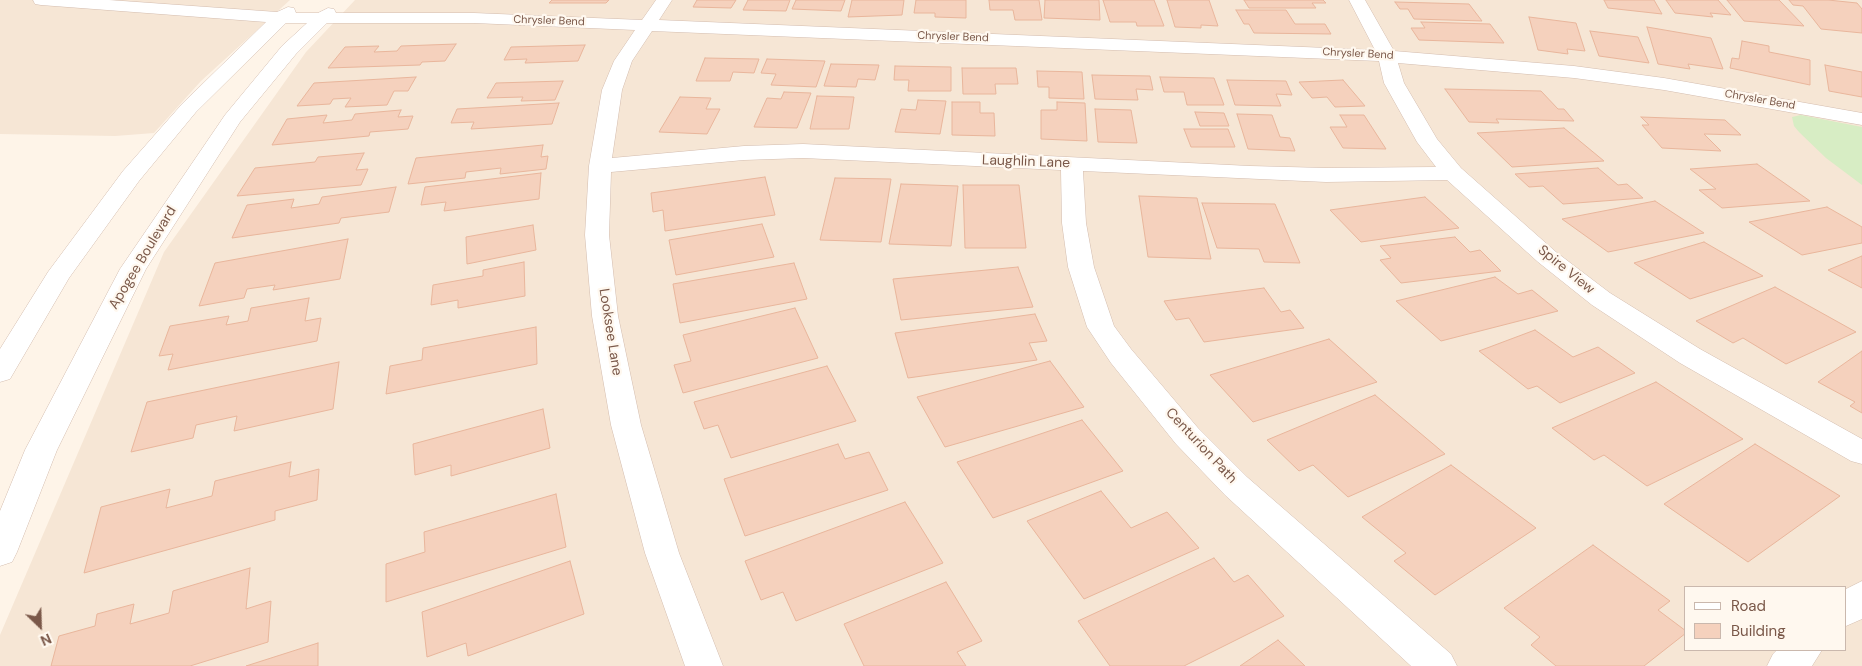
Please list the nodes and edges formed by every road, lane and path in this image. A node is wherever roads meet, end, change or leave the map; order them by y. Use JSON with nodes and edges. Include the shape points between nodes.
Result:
{"nodes":[{"id":1,"x":41,"y":0,"type":"edge"},
{"id":2,"x":303,"y":0,"type":"edge"},
{"id":3,"x":342,"y":0,"type":"edge"},
{"id":4,"x":664,"y":0,"type":"edge"},
{"id":5,"x":1356,"y":0,"type":"edge"},
{"id":6,"x":281,"y":18,"type":"junction"},
{"id":7,"x":322,"y":18,"type":"junction"},
{"id":8,"x":646,"y":25,"type":"junction"},
{"id":9,"x":1387,"y":56,"type":"junction"},
{"id":10,"x":1862,"y":119,"type":"edge"},
{"id":11,"x":1072,"y":163,"type":"junction"},
{"id":12,"x":600,"y":166,"type":"junction"},
{"id":13,"x":1453,"y":173,"type":"junction"},
{"id":14,"x":0,"y":372,"type":"edge"},
{"id":15,"x":1862,"y":453,"type":"edge"},
{"id":16,"x":0,"y":552,"type":"edge"},
{"id":17,"x":1862,"y":596,"type":"edge"},
{"id":18,"x":1847,"y":610,"type":"edge"},
{"id":19,"x":1802,"y":651,"type":"edge"},
{"id":20,"x":704,"y":666,"type":"edge"},
{"id":21,"x":1438,"y":666,"type":"edge"},
{"id":22,"x":1786,"y":666,"type":"edge"}],
"edges":[{"from":1,"to":6,"type":"street","name":"Chrysler Bend"},
{"from":2,"to":6,"type":"street"},
{"from":3,"to":7,"type":"street","name":"Apogee Boulevard"},
{"from":4,"to":8,"type":"street","name":"Looksee Lane"},
{"from":5,"to":9,"type":"street","name":"Spire View"},
{"from":6,"to":7,"type":"street","name":"Chrysler Bend"},
{"from":6,"to":14,"type":"street","via":[[189,108],[131,176],[57,278]]},
{"from":7,"to":8,"type":"street","name":"Chrysler Bend","via":[[474,18]]},
{"from":7,"to":16,"type":"street","name":"Apogee Boulevard","via":[[289,50],[232,119],[133,269],[41,450]]},
{"from":8,"to":9,"type":"street","name":"Chrysler Bend"},
{"from":8,"to":12,"type":"street","name":"Looksee Lane","via":[[623,61],[612,90]]},
{"from":9,"to":10,"type":"street","name":"Chrysler Bend","via":[[1601,75]]},
{"from":9,"to":13,"type":"street","name":"Spire View","via":[[1394,83],[1412,117]]},
{"from":11,"to":12,"type":"street","name":"Laughlin Lane","via":[[803,151]]},
{"from":11,"to":13,"type":"street","name":"Laughlin Lane","via":[[1326,175]]},
{"from":11,"to":21,"type":"street","name":"Centurion Path","via":[[1074,223],[1081,266],[1101,327],[1121,356],[1187,436],[1236,486]]},
{"from":12,"to":20,"type":"street","name":"Looksee Lane","via":[[597,235],[605,316],[626,425],[662,552]]},
{"from":13,"to":15,"type":"street","name":"Spire View","via":[[1547,257],[1601,298],[1690,356]]},
{"from":17,"to":18,"type":"street"},
{"from":19,"to":22,"type":"street"}]}
